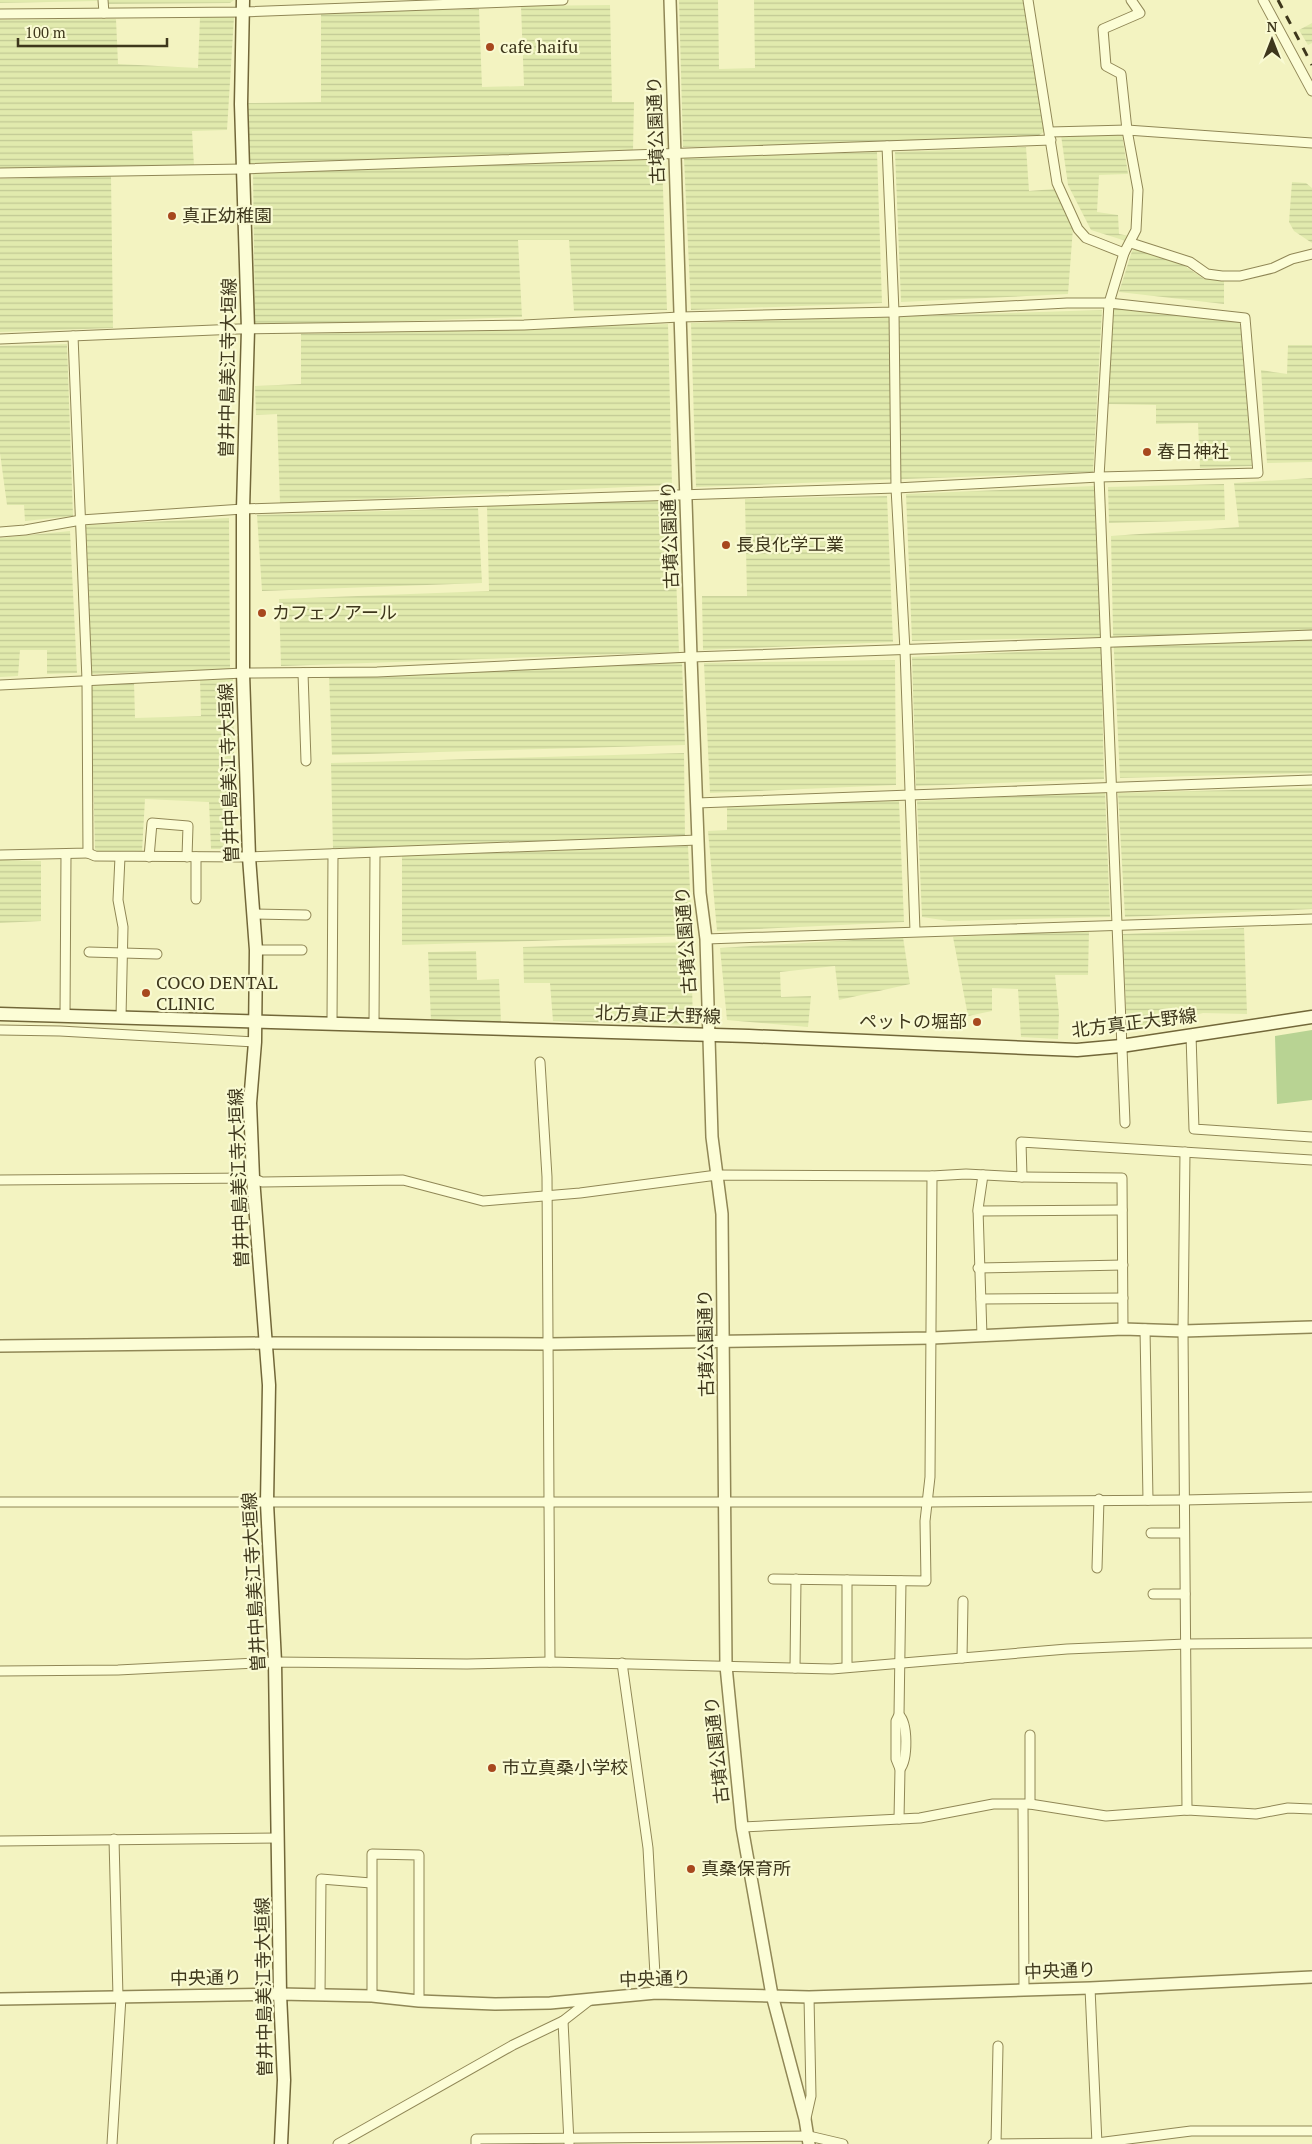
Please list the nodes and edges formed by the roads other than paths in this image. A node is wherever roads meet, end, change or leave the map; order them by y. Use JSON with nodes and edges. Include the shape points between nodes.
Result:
{"nodes":[{"id":1,"x":103,"y":0,"type":"edge"},
{"id":2,"x":563,"y":0,"type":"edge"},
{"id":3,"x":670,"y":0,"type":"edge"},
{"id":4,"x":1028,"y":0,"type":"edge"},
{"id":5,"x":1131,"y":0,"type":"edge"},
{"id":6,"x":1263,"y":0,"type":"edge"},
{"id":7,"x":243,"y":6,"type":"edge"},
{"id":8,"x":104,"y":13,"type":"junction"},
{"id":9,"x":0,"y":14,"type":"edge"},
{"id":10,"x":1312,"y":91,"type":"edge"},
{"id":11,"x":1127,"y":130,"type":"junction"},
{"id":12,"x":1050,"y":136,"type":"junction"},
{"id":13,"x":1312,"y":143,"type":"edge"},
{"id":14,"x":887,"y":146,"type":"junction"},
{"id":15,"x":674,"y":153,"type":"junction"},
{"id":16,"x":243,"y":169,"type":"junction"},
{"id":17,"x":0,"y":174,"type":"edge"},
{"id":18,"x":1131,"y":243,"type":"junction"},
{"id":19,"x":1124,"y":253,"type":"junction"},
{"id":20,"x":1312,"y":254,"type":"edge"},
{"id":21,"x":1109,"y":303,"type":"junction"},
{"id":22,"x":894,"y":312,"type":"junction"},
{"id":23,"x":680,"y":316,"type":"junction"},
{"id":24,"x":248,"y":329,"type":"junction"},
{"id":25,"x":73,"y":336,"type":"junction"},
{"id":26,"x":0,"y":339,"type":"edge"},
{"id":27,"x":1099,"y":477,"type":"junction"},
{"id":28,"x":896,"y":488,"type":"junction"},
{"id":29,"x":686,"y":494,"type":"junction"},
{"id":30,"x":242,"y":509,"type":"junction"},
{"id":31,"x":81,"y":520,"type":"junction"},
{"id":32,"x":0,"y":532,"type":"edge"},
{"id":33,"x":1312,"y":635,"type":"edge"},
{"id":34,"x":1107,"y":642,"type":"junction"},
{"id":35,"x":905,"y":650,"type":"junction"},
{"id":36,"x":690,"y":657,"type":"junction"},
{"id":37,"x":303,"y":672,"type":"junction"},
{"id":38,"x":243,"y":673,"type":"junction"},
{"id":39,"x":87,"y":680,"type":"junction"},
{"id":40,"x":0,"y":685,"type":"edge"},
{"id":41,"x":306,"y":761,"type":"dead end"},
{"id":42,"x":1312,"y":780,"type":"edge"},
{"id":43,"x":1111,"y":786,"type":"junction"},
{"id":44,"x":909,"y":794,"type":"junction"},
{"id":45,"x":697,"y":803,"type":"junction"},
{"id":46,"x":698,"y":840,"type":"junction"},
{"id":47,"x":375,"y":852,"type":"junction"},
{"id":48,"x":88,"y":853,"type":"junction"},
{"id":49,"x":66,"y":854,"type":"junction"},
{"id":50,"x":333,"y":854,"type":"junction"},
{"id":51,"x":0,"y":855,"type":"edge"},
{"id":52,"x":120,"y":856,"type":"junction"},
{"id":53,"x":149,"y":856,"type":"junction"},
{"id":54,"x":191,"y":857,"type":"junction"},
{"id":55,"x":249,"y":857,"type":"junction"},
{"id":56,"x":196,"y":900,"type":"dead end"},
{"id":57,"x":254,"y":914,"type":"junction"},
{"id":58,"x":306,"y":915,"type":"dead end"},
{"id":59,"x":1312,"y":919,"type":"edge"},
{"id":60,"x":1117,"y":926,"type":"junction"},
{"id":61,"x":914,"y":931,"type":"junction"},
{"id":62,"x":706,"y":939,"type":"junction"},
{"id":63,"x":256,"y":950,"type":"junction"},
{"id":64,"x":302,"y":950,"type":"dead end"},
{"id":65,"x":89,"y":952,"type":"dead end"},
{"id":66,"x":122,"y":953,"type":"junction"},
{"id":67,"x":157,"y":954,"type":"dead end"},
{"id":68,"x":0,"y":1014,"type":"edge"},
{"id":69,"x":65,"y":1016,"type":"junction"},
{"id":70,"x":121,"y":1017,"type":"junction"},
{"id":71,"x":1312,"y":1018,"type":"edge"},
{"id":72,"x":255,"y":1020,"type":"junction"},
{"id":73,"x":332,"y":1022,"type":"junction"},
{"id":74,"x":374,"y":1024,"type":"junction"},
{"id":75,"x":0,"y":1030,"type":"edge"},
{"id":76,"x":709,"y":1034,"type":"junction"},
{"id":77,"x":1191,"y":1035,"type":"junction"},
{"id":78,"x":255,"y":1042,"type":"junction"},
{"id":79,"x":1122,"y":1046,"type":"junction"},
{"id":80,"x":540,"y":1062,"type":"dead end"},
{"id":81,"x":1125,"y":1123,"type":"dead end"},
{"id":82,"x":1312,"y":1137,"type":"edge"},
{"id":83,"x":1185,"y":1152,"type":"junction"},
{"id":84,"x":1312,"y":1160,"type":"edge"},
{"id":85,"x":717,"y":1175,"type":"junction"},
{"id":86,"x":983,"y":1175,"type":"junction"},
{"id":87,"x":932,"y":1176,"type":"junction"},
{"id":88,"x":1022,"y":1177,"type":"junction"},
{"id":89,"x":252,"y":1178,"type":"junction"},
{"id":90,"x":0,"y":1180,"type":"edge"},
{"id":91,"x":547,"y":1196,"type":"junction"},
{"id":92,"x":1122,"y":1210,"type":"junction"},
{"id":93,"x":978,"y":1211,"type":"junction"},
{"id":94,"x":1123,"y":1265,"type":"junction"},
{"id":95,"x":978,"y":1268,"type":"junction"},
{"id":96,"x":1123,"y":1298,"type":"junction"},
{"id":97,"x":981,"y":1299,"type":"junction"},
{"id":98,"x":1312,"y":1327,"type":"edge"},
{"id":99,"x":1124,"y":1329,"type":"junction"},
{"id":100,"x":1145,"y":1329,"type":"junction"},
{"id":101,"x":1183,"y":1331,"type":"junction"},
{"id":102,"x":982,"y":1336,"type":"junction"},
{"id":103,"x":932,"y":1338,"type":"junction"},
{"id":104,"x":724,"y":1340,"type":"junction"},
{"id":105,"x":266,"y":1343,"type":"junction"},
{"id":106,"x":549,"y":1344,"type":"junction"},
{"id":107,"x":0,"y":1346,"type":"edge"},
{"id":108,"x":1312,"y":1497,"type":"edge"},
{"id":109,"x":1099,"y":1499,"type":"junction"},
{"id":110,"x":1148,"y":1500,"type":"junction"},
{"id":111,"x":1184,"y":1500,"type":"junction"},
{"id":112,"x":724,"y":1501,"type":"junction"},
{"id":113,"x":0,"y":1502,"type":"edge"},
{"id":114,"x":267,"y":1502,"type":"junction"},
{"id":115,"x":549,"y":1502,"type":"junction"},
{"id":116,"x":928,"y":1502,"type":"junction"},
{"id":117,"x":1151,"y":1533,"type":"dead end"},
{"id":118,"x":1184,"y":1533,"type":"junction"},
{"id":119,"x":1097,"y":1568,"type":"dead end"},
{"id":120,"x":773,"y":1578,"type":"dead end"},
{"id":121,"x":796,"y":1579,"type":"junction"},
{"id":122,"x":848,"y":1580,"type":"junction"},
{"id":123,"x":901,"y":1581,"type":"junction"},
{"id":124,"x":1153,"y":1594,"type":"dead end"},
{"id":125,"x":1185,"y":1594,"type":"junction"},
{"id":126,"x":963,"y":1601,"type":"dead end"},
{"id":127,"x":1312,"y":1642,"type":"edge"},
{"id":128,"x":1186,"y":1644,"type":"junction"},
{"id":129,"x":962,"y":1658,"type":"junction"},
{"id":130,"x":276,"y":1662,"type":"junction"},
{"id":131,"x":550,"y":1662,"type":"junction"},
{"id":132,"x":622,"y":1663,"type":"junction"},
{"id":133,"x":900,"y":1664,"type":"junction"},
{"id":134,"x":726,"y":1666,"type":"junction"},
{"id":135,"x":847,"y":1667,"type":"junction"},
{"id":136,"x":795,"y":1668,"type":"junction"},
{"id":137,"x":0,"y":1671,"type":"edge"},
{"id":138,"x":1030,"y":1736,"type":"dead end"},
{"id":139,"x":1026,"y":1805,"type":"junction"},
{"id":140,"x":1312,"y":1809,"type":"edge"},
{"id":141,"x":1187,"y":1810,"type":"junction"},
{"id":142,"x":899,"y":1819,"type":"junction"},
{"id":143,"x":742,"y":1827,"type":"junction"},
{"id":144,"x":278,"y":1838,"type":"junction"},
{"id":145,"x":114,"y":1839,"type":"junction"},
{"id":146,"x":0,"y":1841,"type":"edge"},
{"id":147,"x":371,"y":1883,"type":"junction"},
{"id":148,"x":1312,"y":1977,"type":"edge"},
{"id":149,"x":1090,"y":1988,"type":"junction"},
{"id":150,"x":1024,"y":1990,"type":"junction"},
{"id":151,"x":656,"y":1993,"type":"junction"},
{"id":152,"x":280,"y":1994,"type":"junction"},
{"id":153,"x":320,"y":1995,"type":"junction"},
{"id":154,"x":772,"y":1995,"type":"junction"},
{"id":155,"x":372,"y":1996,"type":"junction"},
{"id":156,"x":120,"y":1997,"type":"junction"},
{"id":157,"x":810,"y":1997,"type":"junction"},
{"id":158,"x":0,"y":1999,"type":"edge"},
{"id":159,"x":590,"y":2000,"type":"junction"},
{"id":160,"x":419,"y":2001,"type":"junction"},
{"id":161,"x":563,"y":2021,"type":"junction"},
{"id":162,"x":998,"y":2046,"type":"dead end"},
{"id":163,"x":805,"y":2120,"type":"junction"},
{"id":164,"x":1312,"y":2131,"type":"edge"},
{"id":165,"x":353,"y":2140,"type":"edge"},
{"id":166,"x":809,"y":2140,"type":"edge"},
{"id":167,"x":569,"y":2141,"type":"edge"},
{"id":168,"x":1097,"y":2143,"type":"edge"},
{"id":169,"x":112,"y":2144,"type":"edge"},
{"id":170,"x":281,"y":2144,"type":"edge"},
{"id":171,"x":338,"y":2144,"type":"edge"},
{"id":172,"x":476,"y":2144,"type":"edge"},
{"id":173,"x":843,"y":2144,"type":"edge"},
{"id":174,"x":995,"y":2144,"type":"edge"}],
"edges":[{"from":1,"to":8,"type":"street"},
{"from":2,"to":7,"type":"street"},
{"from":3,"to":15,"type":"street","name":"古墳公園通り"},
{"from":4,"to":12,"type":"street"},
{"from":5,"to":11,"type":"street","via":[[1140,13],[1103,29],[1106,66],[1121,74]]},
{"from":6,"to":10,"type":"street"},
{"from":7,"to":8,"type":"street"},
{"from":7,"to":16,"type":"main road","name":"曽井中島美江寺大垣線"},
{"from":8,"to":9,"type":"street"},
{"from":11,"to":12,"type":"street"},
{"from":11,"to":13,"type":"street"},
{"from":11,"to":18,"type":"street","via":[[1138,190],[1136,230]]},
{"from":12,"to":14,"type":"street"},
{"from":12,"to":19,"type":"street","via":[[1057,183],[1078,229],[1086,238]]},
{"from":14,"to":15,"type":"street"},
{"from":14,"to":22,"type":"street"},
{"from":15,"to":16,"type":"street"},
{"from":15,"to":23,"type":"street","name":"古墳公園通り"},
{"from":16,"to":17,"type":"street"},
{"from":16,"to":24,"type":"main road","name":"曽井中島美江寺大垣線"},
{"from":18,"to":19,"type":"street"},
{"from":18,"to":20,"type":"street","via":[[1190,262],[1207,274],[1222,276],[1240,276],[1273,268]]},
{"from":19,"to":21,"type":"street"},
{"from":21,"to":22,"type":"street"},
{"from":21,"to":27,"type":"street"},
{"from":21,"to":27,"type":"street","via":[[1245,318],[1258,474]]},
{"from":22,"to":23,"type":"street"},
{"from":22,"to":28,"type":"street"},
{"from":23,"to":24,"type":"street","via":[[534,324]]},
{"from":23,"to":29,"type":"street","name":"古墳公園通り"},
{"from":24,"to":25,"type":"street"},
{"from":24,"to":30,"type":"main road","name":"曽井中島美江寺大垣線"},
{"from":25,"to":26,"type":"street"},
{"from":25,"to":31,"type":"street"},
{"from":27,"to":28,"type":"street"},
{"from":27,"to":34,"type":"street"},
{"from":28,"to":29,"type":"street"},
{"from":28,"to":35,"type":"street"},
{"from":29,"to":30,"type":"street"},
{"from":29,"to":36,"type":"street","name":"古墳公園通り"},
{"from":30,"to":31,"type":"street"},
{"from":30,"to":38,"type":"main road","name":"曽井中島美江寺大垣線"},
{"from":31,"to":32,"type":"street"},
{"from":31,"to":39,"type":"street"},
{"from":33,"to":34,"type":"street"},
{"from":34,"to":35,"type":"street"},
{"from":34,"to":43,"type":"street"},
{"from":35,"to":36,"type":"street"},
{"from":35,"to":44,"type":"street"},
{"from":36,"to":37,"type":"street","via":[[377,672]]},
{"from":36,"to":45,"type":"street","name":"古墳公園通り"},
{"from":37,"to":38,"type":"street"},
{"from":37,"to":41,"type":"street"},
{"from":38,"to":39,"type":"street"},
{"from":38,"to":55,"type":"main road","name":"曽井中島美江寺大垣線"},
{"from":39,"to":40,"type":"street"},
{"from":39,"to":48,"type":"street"},
{"from":42,"to":43,"type":"street"},
{"from":43,"to":44,"type":"street"},
{"from":43,"to":60,"type":"street"},
{"from":44,"to":45,"type":"street"},
{"from":44,"to":61,"type":"street"},
{"from":45,"to":46,"type":"street","name":"古墳公園通り"},
{"from":46,"to":47,"type":"street"},
{"from":46,"to":62,"type":"street","name":"古墳公園通り"},
{"from":47,"to":50,"type":"street"},
{"from":47,"to":74,"type":"street"},
{"from":48,"to":49,"type":"street"},
{"from":48,"to":52,"type":"street"},
{"from":49,"to":51,"type":"street"},
{"from":49,"to":69,"type":"street"},
{"from":50,"to":55,"type":"street"},
{"from":50,"to":73,"type":"street"},
{"from":52,"to":53,"type":"street"},
{"from":52,"to":66,"type":"street","via":[[118,900],[123,926]]},
{"from":53,"to":54,"type":"street"},
{"from":53,"to":54,"type":"street","via":[[152,824],[188,826]]},
{"from":54,"to":55,"type":"street"},
{"from":54,"to":56,"type":"street"},
{"from":55,"to":57,"type":"main road","name":"曽井中島美江寺大垣線"},
{"from":57,"to":58,"type":"street"},
{"from":57,"to":63,"type":"main road","name":"曽井中島美江寺大垣線"},
{"from":59,"to":60,"type":"street"},
{"from":60,"to":61,"type":"street"},
{"from":60,"to":79,"type":"street"},
{"from":61,"to":62,"type":"street"},
{"from":62,"to":76,"type":"street","name":"古墳公園通り"},
{"from":63,"to":64,"type":"street"},
{"from":63,"to":72,"type":"main road","name":"曽井中島美江寺大垣線"},
{"from":65,"to":66,"type":"street"},
{"from":66,"to":67,"type":"street"},
{"from":66,"to":70,"type":"street"},
{"from":68,"to":69,"type":"main road","name":"北方真正大野線"},
{"from":69,"to":70,"type":"main road","name":"北方真正大野線"},
{"from":70,"to":72,"type":"main road","name":"北方真正大野線"},
{"from":71,"to":77,"type":"main road","name":"北方真正大野線"},
{"from":72,"to":73,"type":"main road","name":"北方真正大野線"},
{"from":72,"to":78,"type":"main road","name":"曽井中島美江寺大垣線"},
{"from":73,"to":74,"type":"main road","name":"北方真正大野線"},
{"from":74,"to":76,"type":"main road","name":"北方真正大野線"},
{"from":75,"to":78,"type":"street"},
{"from":76,"to":79,"type":"main road","name":"北方真正大野線","via":[[1041,1049]]},
{"from":76,"to":85,"type":"street","name":"古墳公園通り","via":[[712,1137]]},
{"from":77,"to":79,"type":"main road","name":"北方真正大野線"},
{"from":77,"to":82,"type":"street","via":[[1194,1129]]},
{"from":78,"to":89,"type":"main road","name":"曽井中島美江寺大垣線","via":[[250,1103]]},
{"from":79,"to":81,"type":"street"},
{"from":80,"to":91,"type":"street"},
{"from":83,"to":84,"type":"street"},
{"from":83,"to":88,"type":"street","via":[[1021,1142]]},
{"from":83,"to":101,"type":"street"},
{"from":85,"to":87,"type":"street"},
{"from":85,"to":91,"type":"street"},
{"from":85,"to":104,"type":"street","name":"古墳公園通り","via":[[722,1214]]},
{"from":86,"to":87,"type":"street"},
{"from":86,"to":88,"type":"street"},
{"from":86,"to":93,"type":"street"},
{"from":87,"to":103,"type":"street"},
{"from":88,"to":92,"type":"street","via":[[1122,1178]]},
{"from":89,"to":90,"type":"street"},
{"from":89,"to":91,"type":"street","via":[[262,1182],[403,1180],[483,1201]]},
{"from":89,"to":105,"type":"main road","name":"曽井中島美江寺大垣線"},
{"from":91,"to":106,"type":"street"},
{"from":92,"to":93,"type":"street"},
{"from":92,"to":94,"type":"street"},
{"from":93,"to":95,"type":"street"},
{"from":94,"to":95,"type":"street"},
{"from":94,"to":96,"type":"street"},
{"from":95,"to":97,"type":"street"},
{"from":96,"to":97,"type":"street"},
{"from":96,"to":99,"type":"street"},
{"from":97,"to":102,"type":"street"},
{"from":98,"to":101,"type":"street"},
{"from":99,"to":100,"type":"street"},
{"from":99,"to":102,"type":"street"},
{"from":100,"to":101,"type":"street"},
{"from":100,"to":110,"type":"street"},
{"from":101,"to":111,"type":"street"},
{"from":102,"to":103,"type":"street"},
{"from":103,"to":104,"type":"street"},
{"from":103,"to":116,"type":"street"},
{"from":104,"to":106,"type":"street"},
{"from":104,"to":112,"type":"street","name":"古墳公園通り"},
{"from":105,"to":106,"type":"street"},
{"from":105,"to":107,"type":"street"},
{"from":105,"to":114,"type":"main road","name":"曽井中島美江寺大垣線","via":[[269,1385]]},
{"from":106,"to":115,"type":"street"},
{"from":108,"to":111,"type":"street"},
{"from":109,"to":110,"type":"street"},
{"from":109,"to":116,"type":"street"},
{"from":109,"to":119,"type":"street"},
{"from":110,"to":111,"type":"street"},
{"from":111,"to":118,"type":"street"},
{"from":112,"to":115,"type":"street"},
{"from":112,"to":116,"type":"street"},
{"from":112,"to":134,"type":"street","name":"古墳公園通り"},
{"from":113,"to":114,"type":"street"},
{"from":114,"to":115,"type":"street"},
{"from":114,"to":130,"type":"main road","name":"曽井中島美江寺大垣線"},
{"from":115,"to":131,"type":"street"},
{"from":116,"to":123,"type":"street","via":[[925,1521],[926,1581]]},
{"from":117,"to":118,"type":"street"},
{"from":118,"to":125,"type":"street"},
{"from":120,"to":121,"type":"street"},
{"from":121,"to":122,"type":"street"},
{"from":121,"to":136,"type":"street"},
{"from":122,"to":123,"type":"street"},
{"from":122,"to":135,"type":"street"},
{"from":123,"to":133,"type":"street"},
{"from":124,"to":125,"type":"street"},
{"from":125,"to":128,"type":"street"},
{"from":126,"to":129,"type":"street"},
{"from":127,"to":128,"type":"street"},
{"from":128,"to":129,"type":"street"},
{"from":128,"to":141,"type":"street"},
{"from":129,"to":133,"type":"street"},
{"from":130,"to":131,"type":"street"},
{"from":130,"to":137,"type":"street","via":[[118,1670]]},
{"from":130,"to":144,"type":"main road","name":"曽井中島美江寺大垣線"},
{"from":131,"to":132,"type":"street"},
{"from":132,"to":134,"type":"street"},
{"from":132,"to":151,"type":"street","via":[[648,1848]]},
{"from":133,"to":135,"type":"street"},
{"from":133,"to":142,"type":"street","via":[[899,1715],[896,1721],[896,1759],[900,1769]]},
{"from":134,"to":136,"type":"street"},
{"from":134,"to":143,"type":"street","name":"古墳公園通り"},
{"from":135,"to":136,"type":"street"},
{"from":138,"to":139,"type":"street"},
{"from":139,"to":141,"type":"street","via":[[1106,1816]]},
{"from":139,"to":142,"type":"street","via":[[993,1804],[940,1815]]},
{"from":139,"to":150,"type":"street"},
{"from":140,"to":141,"type":"street","via":[[1288,1808],[1256,1814]]},
{"from":142,"to":143,"type":"street"},
{"from":143,"to":154,"type":"street","name":"古墳公園通り"},
{"from":144,"to":145,"type":"street"},
{"from":144,"to":152,"type":"main road","name":"曽井中島美江寺大垣線"},
{"from":145,"to":146,"type":"street"},
{"from":145,"to":156,"type":"street"},
{"from":147,"to":153,"type":"street","via":[[322,1879]]},
{"from":147,"to":155,"type":"street"},
{"from":147,"to":160,"type":"street","via":[[372,1854],[419,1855]]},
{"from":148,"to":149,"type":"street","name":"中央通り"},
{"from":149,"to":150,"type":"street","name":"中央通り"},
{"from":149,"to":168,"type":"street"},
{"from":150,"to":157,"type":"street","name":"中央通り"},
{"from":151,"to":154,"type":"street","name":"中央通り"},
{"from":151,"to":159,"type":"street","name":"中央通り"},
{"from":152,"to":153,"type":"street","name":"中央通り"},
{"from":152,"to":156,"type":"street","name":"中央通り"},
{"from":152,"to":170,"type":"main road","name":"曽井中島美江寺大垣線","via":[[284,2080]]},
{"from":153,"to":155,"type":"street","name":"中央通り"},
{"from":154,"to":157,"type":"street","name":"中央通り"},
{"from":154,"to":163,"type":"street","name":"古墳公園通り"},
{"from":155,"to":160,"type":"street","name":"中央通り"},
{"from":156,"to":158,"type":"street","name":"中央通り"},
{"from":156,"to":169,"type":"street"},
{"from":157,"to":163,"type":"street","via":[[811,2096]]},
{"from":159,"to":160,"type":"street","name":"中央通り","via":[[504,2004]]},
{"from":159,"to":161,"type":"street"},
{"from":161,"to":165,"type":"street","via":[[496,2054]]},
{"from":161,"to":167,"type":"street"},
{"from":162,"to":174,"type":"street"},
{"from":163,"to":166,"type":"street","name":"古墳公園通り"},
{"from":164,"to":168,"type":"street","via":[[1192,2131]]},
{"from":165,"to":171,"type":"street"},
{"from":166,"to":167,"type":"street"},
{"from":166,"to":173,"type":"street"},
{"from":167,"to":172,"type":"street","via":[[476,2139]]},
{"from":168,"to":174,"type":"street"}]}
